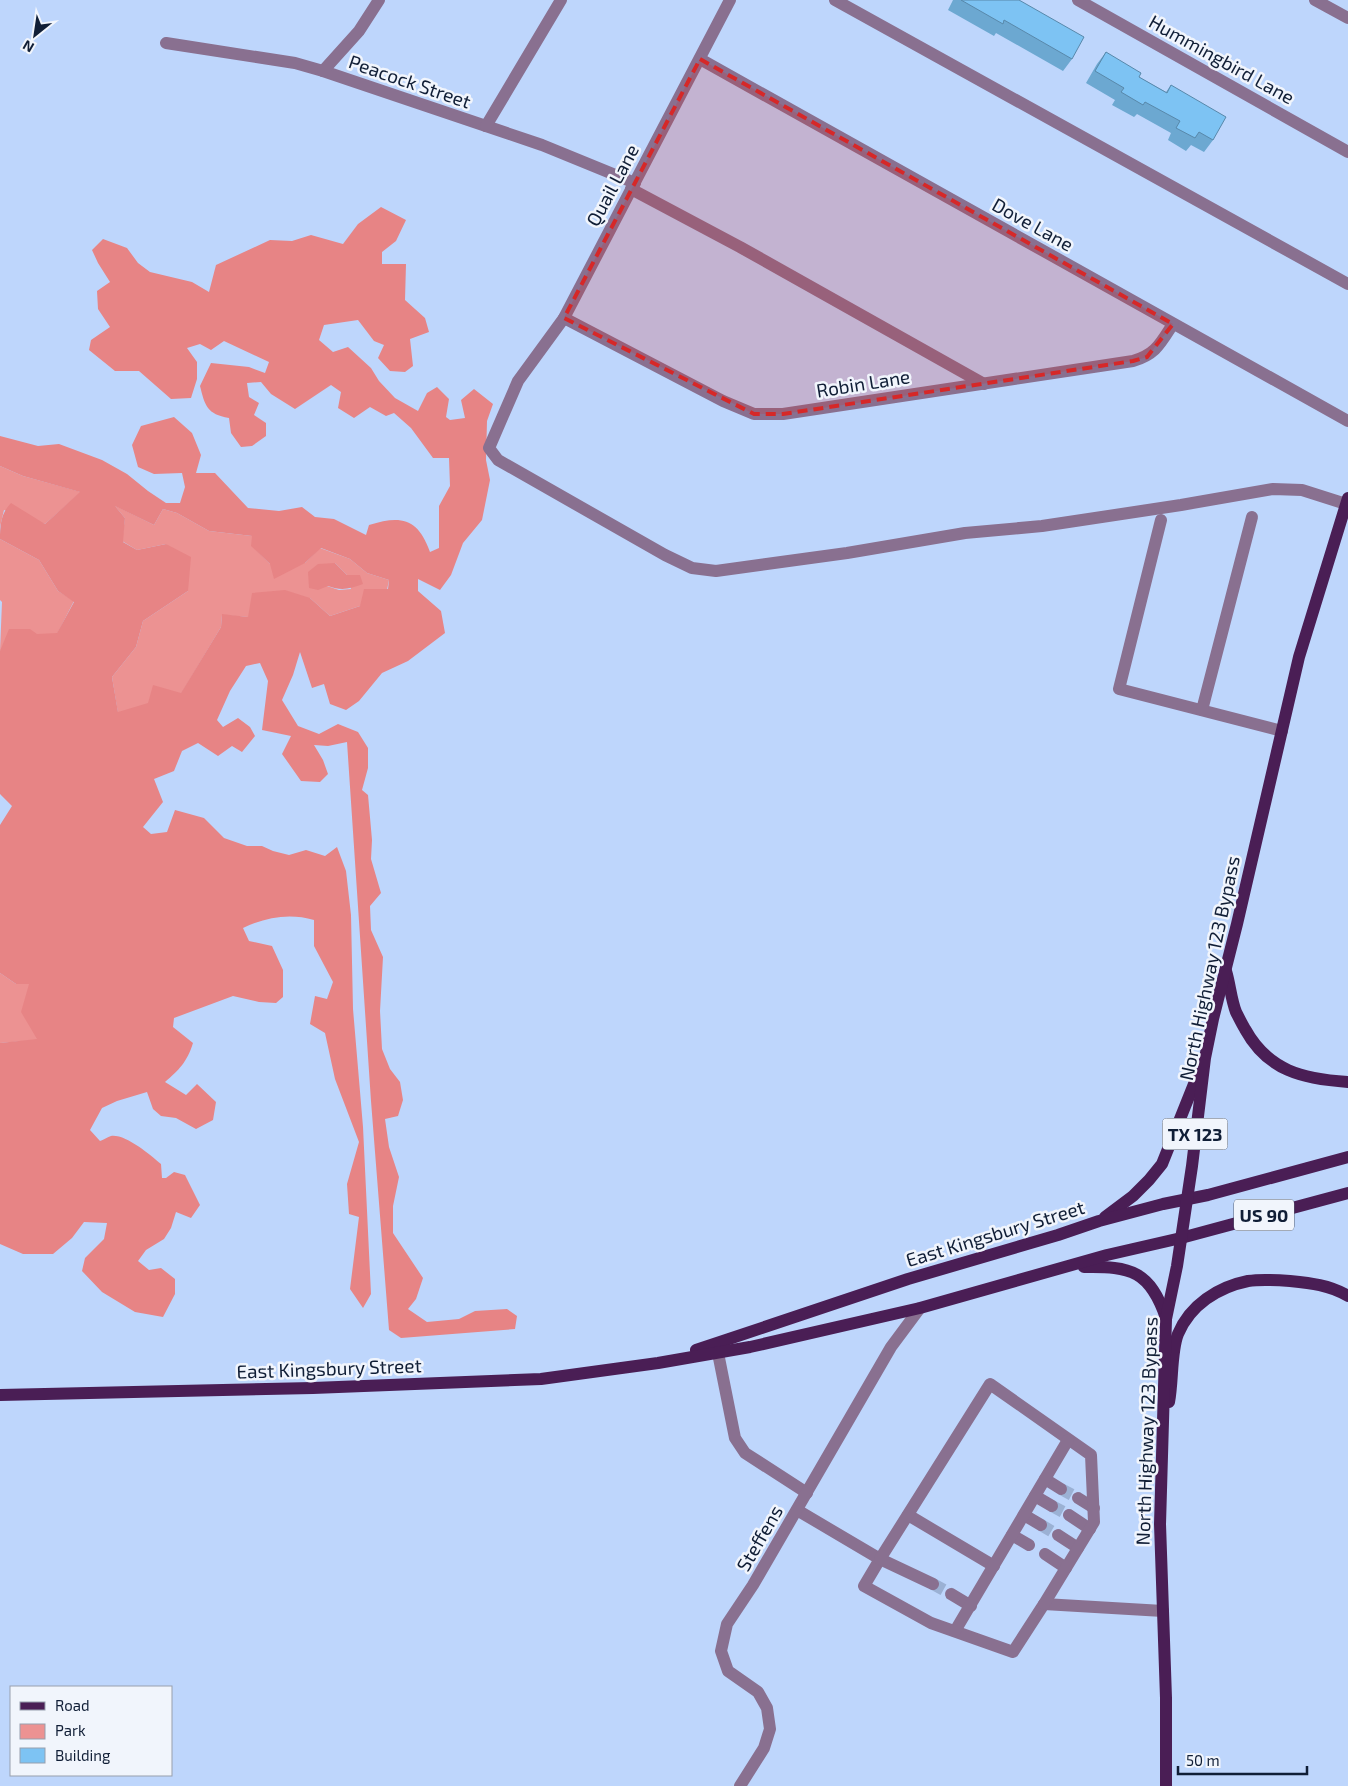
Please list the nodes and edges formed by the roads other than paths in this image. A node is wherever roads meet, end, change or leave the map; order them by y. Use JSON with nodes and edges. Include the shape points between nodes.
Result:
{"nodes":[{"id":1,"x":378,"y":0,"type":"edge"},
{"id":2,"x":561,"y":0,"type":"edge"},
{"id":3,"x":730,"y":0,"type":"edge"},
{"id":4,"x":835,"y":0,"type":"edge"},
{"id":5,"x":1078,"y":0,"type":"edge"},
{"id":6,"x":1315,"y":0,"type":"edge"},
{"id":7,"x":1348,"y":18,"type":"edge"},
{"id":8,"x":166,"y":43,"type":"dead end"},
{"id":9,"x":700,"y":59,"type":"junction"},
{"id":10,"x":323,"y":71,"type":"junction"},
{"id":11,"x":486,"y":126,"type":"junction"},
{"id":12,"x":1348,"y":152,"type":"edge"},
{"id":13,"x":633,"y":186,"type":"junction"},
{"id":14,"x":1348,"y":284,"type":"edge"},
{"id":15,"x":564,"y":318,"type":"junction"},
{"id":16,"x":1173,"y":324,"type":"junction"},
{"id":17,"x":984,"y":384,"type":"junction"},
{"id":18,"x":1348,"y":421,"type":"edge"},
{"id":19,"x":1347,"y":501,"type":"edge"},
{"id":20,"x":1252,"y":517,"type":"dead end"},
{"id":21,"x":1161,"y":520,"type":"dead end"},
{"id":22,"x":1202,"y":710,"type":"junction"},
{"id":23,"x":1282,"y":731,"type":"junction"},
{"id":24,"x":1226,"y":969,"type":"junction"},
{"id":25,"x":1205,"y":1058,"type":"junction"},
{"id":26,"x":1348,"y":1082,"type":"edge"},
{"id":27,"x":1348,"y":1158,"type":"edge"},
{"id":28,"x":1348,"y":1193,"type":"edge"},
{"id":29,"x":1188,"y":1198,"type":"junction"},
{"id":30,"x":1100,"y":1221,"type":"junction"},
{"id":31,"x":1181,"y":1238,"type":"junction"},
{"id":32,"x":1069,"y":1267,"type":"junction"},
{"id":33,"x":1348,"y":1296,"type":"edge"},
{"id":34,"x":920,"y":1308,"type":"junction"},
{"id":35,"x":1166,"y":1319,"type":"junction"},
{"id":36,"x":718,"y":1352,"type":"junction"},
{"id":37,"x":658,"y":1363,"type":"junction"},
{"id":38,"x":0,"y":1395,"type":"edge"},
{"id":39,"x":1068,"y":1440,"type":"junction"},
{"id":40,"x":1162,"y":1448,"type":"junction"},
{"id":41,"x":1045,"y":1479,"type":"junction"},
{"id":42,"x":1061,"y":1488,"type":"tunnel mouth"},
{"id":43,"x":807,"y":1493,"type":"junction"},
{"id":44,"x":1035,"y":1496,"type":"junction"},
{"id":45,"x":1078,"y":1498,"type":"tunnel mouth"},
{"id":46,"x":1052,"y":1506,"type":"tunnel mouth"},
{"id":47,"x":1094,"y":1508,"type":"junction"},
{"id":48,"x":796,"y":1510,"type":"junction"},
{"id":49,"x":1024,"y":1514,"type":"junction"},
{"id":50,"x":908,"y":1515,"type":"junction"},
{"id":51,"x":1069,"y":1516,"type":"tunnel mouth"},
{"id":52,"x":1041,"y":1525,"type":"tunnel mouth"},
{"id":53,"x":1090,"y":1529,"type":"junction"},
{"id":54,"x":1012,"y":1535,"type":"junction"},
{"id":55,"x":1058,"y":1535,"type":"tunnel mouth"},
{"id":56,"x":1029,"y":1545,"type":"dead end"},
{"id":57,"x":1078,"y":1548,"type":"junction"},
{"id":58,"x":1045,"y":1554,"type":"dead end"},
{"id":59,"x":880,"y":1559,"type":"junction"},
{"id":60,"x":994,"y":1566,"type":"junction"},
{"id":61,"x":1066,"y":1568,"type":"junction"},
{"id":62,"x":933,"y":1584,"type":"tunnel mouth"},
{"id":63,"x":951,"y":1594,"type":"tunnel mouth"},
{"id":64,"x":1044,"y":1604,"type":"junction"},
{"id":65,"x":971,"y":1606,"type":"junction"},
{"id":66,"x":1163,"y":1611,"type":"junction"},
{"id":67,"x":955,"y":1631,"type":"junction"},
{"id":68,"x":740,"y":1786,"type":"edge"},
{"id":69,"x":1166,"y":1786,"type":"edge"}],
"edges":[{"from":1,"to":10,"type":"street","via":[[359,31]]},
{"from":2,"to":11,"type":"street"},
{"from":3,"to":9,"type":"street","name":"Quail Lane"},
{"from":4,"to":14,"type":"street"},
{"from":5,"to":12,"type":"street","name":"Hummingbird Lane"},
{"from":6,"to":7,"type":"street"},
{"from":8,"to":10,"type":"street","name":"Peacock Street","via":[[294,62]]},
{"from":9,"to":13,"type":"street","name":"Quail Lane"},
{"from":9,"to":16,"type":"street","name":"Dove Lane"},
{"from":10,"to":11,"type":"street","name":"Peacock Street"},
{"from":11,"to":13,"type":"street","name":"Peacock Street","via":[[542,145]]},
{"from":13,"to":15,"type":"street","name":"Quail Lane"},
{"from":13,"to":17,"type":"street","name":"Peacock Street","via":[[695,224]]},
{"from":15,"to":17,"type":"street","name":"Robin Lane","via":[[754,414],[783,414]]},
{"from":15,"to":19,"type":"street","name":"Quail Lane","via":[[518,381],[489,448],[498,460],[692,568],[716,571],[847,553],[1181,505],[1273,488],[1302,490]]},
{"from":16,"to":17,"type":"street","name":"Robin Lane","via":[[1159,346],[1147,357]]},
{"from":16,"to":18,"type":"street","name":"Dove Lane"},
{"from":19,"to":23,"type":"main road","name":"North Highway 123 Bypass","number":"TX 123","via":[[1299,657]]},
{"from":20,"to":22,"type":"street"},
{"from":21,"to":22,"type":"street","via":[[1119,689]]},
{"from":22,"to":23,"type":"street"},
{"from":23,"to":24,"type":"main road","name":"North Highway 123 Bypass","number":"TX 123"},
{"from":24,"to":25,"type":"main road","name":"North Highway 123 Bypass","number":"TX 123"},
{"from":24,"to":26,"type":"main road","via":[[1236,1012],[1253,1043],[1273,1063],[1299,1076]]},
{"from":25,"to":29,"type":"main road","name":"North Highway 123 Bypass","number":"TX 123"},
{"from":25,"to":30,"type":"main road","via":[[1162,1164],[1133,1196]]},
{"from":27,"to":29,"type":"main road","name":"East Kingsbury Street","number":"US 90"},
{"from":28,"to":31,"type":"main road","name":"East Kingsbury Street","number":"US 90"},
{"from":29,"to":30,"type":"main road","name":"East Kingsbury Street","number":"US 90"},
{"from":29,"to":31,"type":"main road","name":"North Highway 123 Bypass","number":"TX 123"},
{"from":30,"to":37,"type":"main road","name":"East Kingsbury Street","number":"US 90","via":[[908,1279]]},
{"from":31,"to":32,"type":"main road","name":"East Kingsbury Street","number":"US 90"},
{"from":31,"to":35,"type":"main road","name":"North Highway 123 Bypass","number":"TX 123"},
{"from":32,"to":34,"type":"main road","name":"East Kingsbury Street","number":"US 90"},
{"from":32,"to":35,"type":"main road","via":[[1112,1266],[1133,1272],[1148,1282],[1160,1300]]},
{"from":33,"to":40,"type":"main road","via":[[1339,1290],[1311,1283],[1276,1280],[1248,1281],[1209,1296],[1192,1310],[1178,1335]]},
{"from":34,"to":36,"type":"main road","name":"East Kingsbury Street","number":"US 90"},
{"from":34,"to":43,"type":"street","name":"Steffens","via":[[891,1347]]},
{"from":35,"to":40,"type":"main road","name":"North Highway 123 Bypass","number":"TX 123"},
{"from":36,"to":37,"type":"main road","name":"East Kingsbury Street","number":"US 90"},
{"from":36,"to":43,"type":"street","via":[[735,1438],[745,1453]]},
{"from":37,"to":38,"type":"main road","name":"East Kingsbury Street","number":"US 90","via":[[541,1380]]},
{"from":39,"to":41,"type":"street"},
{"from":39,"to":47,"type":"street","via":[[1091,1455]]},
{"from":39,"to":50,"type":"street","via":[[990,1384]]},
{"from":40,"to":66,"type":"main road","name":"North Highway 123 Bypass","number":"TX 123"},
{"from":41,"to":42,"type":"street"},
{"from":41,"to":44,"type":"street"},
{"from":43,"to":48,"type":"street","name":"Steffens"},
{"from":44,"to":46,"type":"street"},
{"from":44,"to":49,"type":"street"},
{"from":45,"to":47,"type":"street"},
{"from":47,"to":53,"type":"street","via":[[1094,1522]]},
{"from":48,"to":59,"type":"street"},
{"from":48,"to":68,"type":"street","name":"Steffens","via":[[727,1624],[723,1642],[722,1651],[728,1671],[758,1692],[767,1708],[770,1729],[764,1748]]},
{"from":49,"to":52,"type":"street"},
{"from":49,"to":54,"type":"street"},
{"from":50,"to":59,"type":"street"},
{"from":50,"to":60,"type":"street"},
{"from":51,"to":53,"type":"street"},
{"from":53,"to":57,"type":"street"},
{"from":54,"to":56,"type":"street"},
{"from":54,"to":60,"type":"street"},
{"from":55,"to":57,"type":"street"},
{"from":57,"to":61,"type":"street"},
{"from":58,"to":61,"type":"street"},
{"from":59,"to":62,"type":"street"},
{"from":59,"to":67,"type":"street","via":[[864,1586],[931,1623]]},
{"from":60,"to":65,"type":"street"},
{"from":61,"to":64,"type":"street"},
{"from":63,"to":65,"type":"street"},
{"from":64,"to":66,"type":"street"},
{"from":64,"to":67,"type":"street","via":[[1013,1652]]},
{"from":65,"to":67,"type":"street"},
{"from":66,"to":69,"type":"main road","name":"North Highway 123 Bypass","number":"TX 123"}]}
